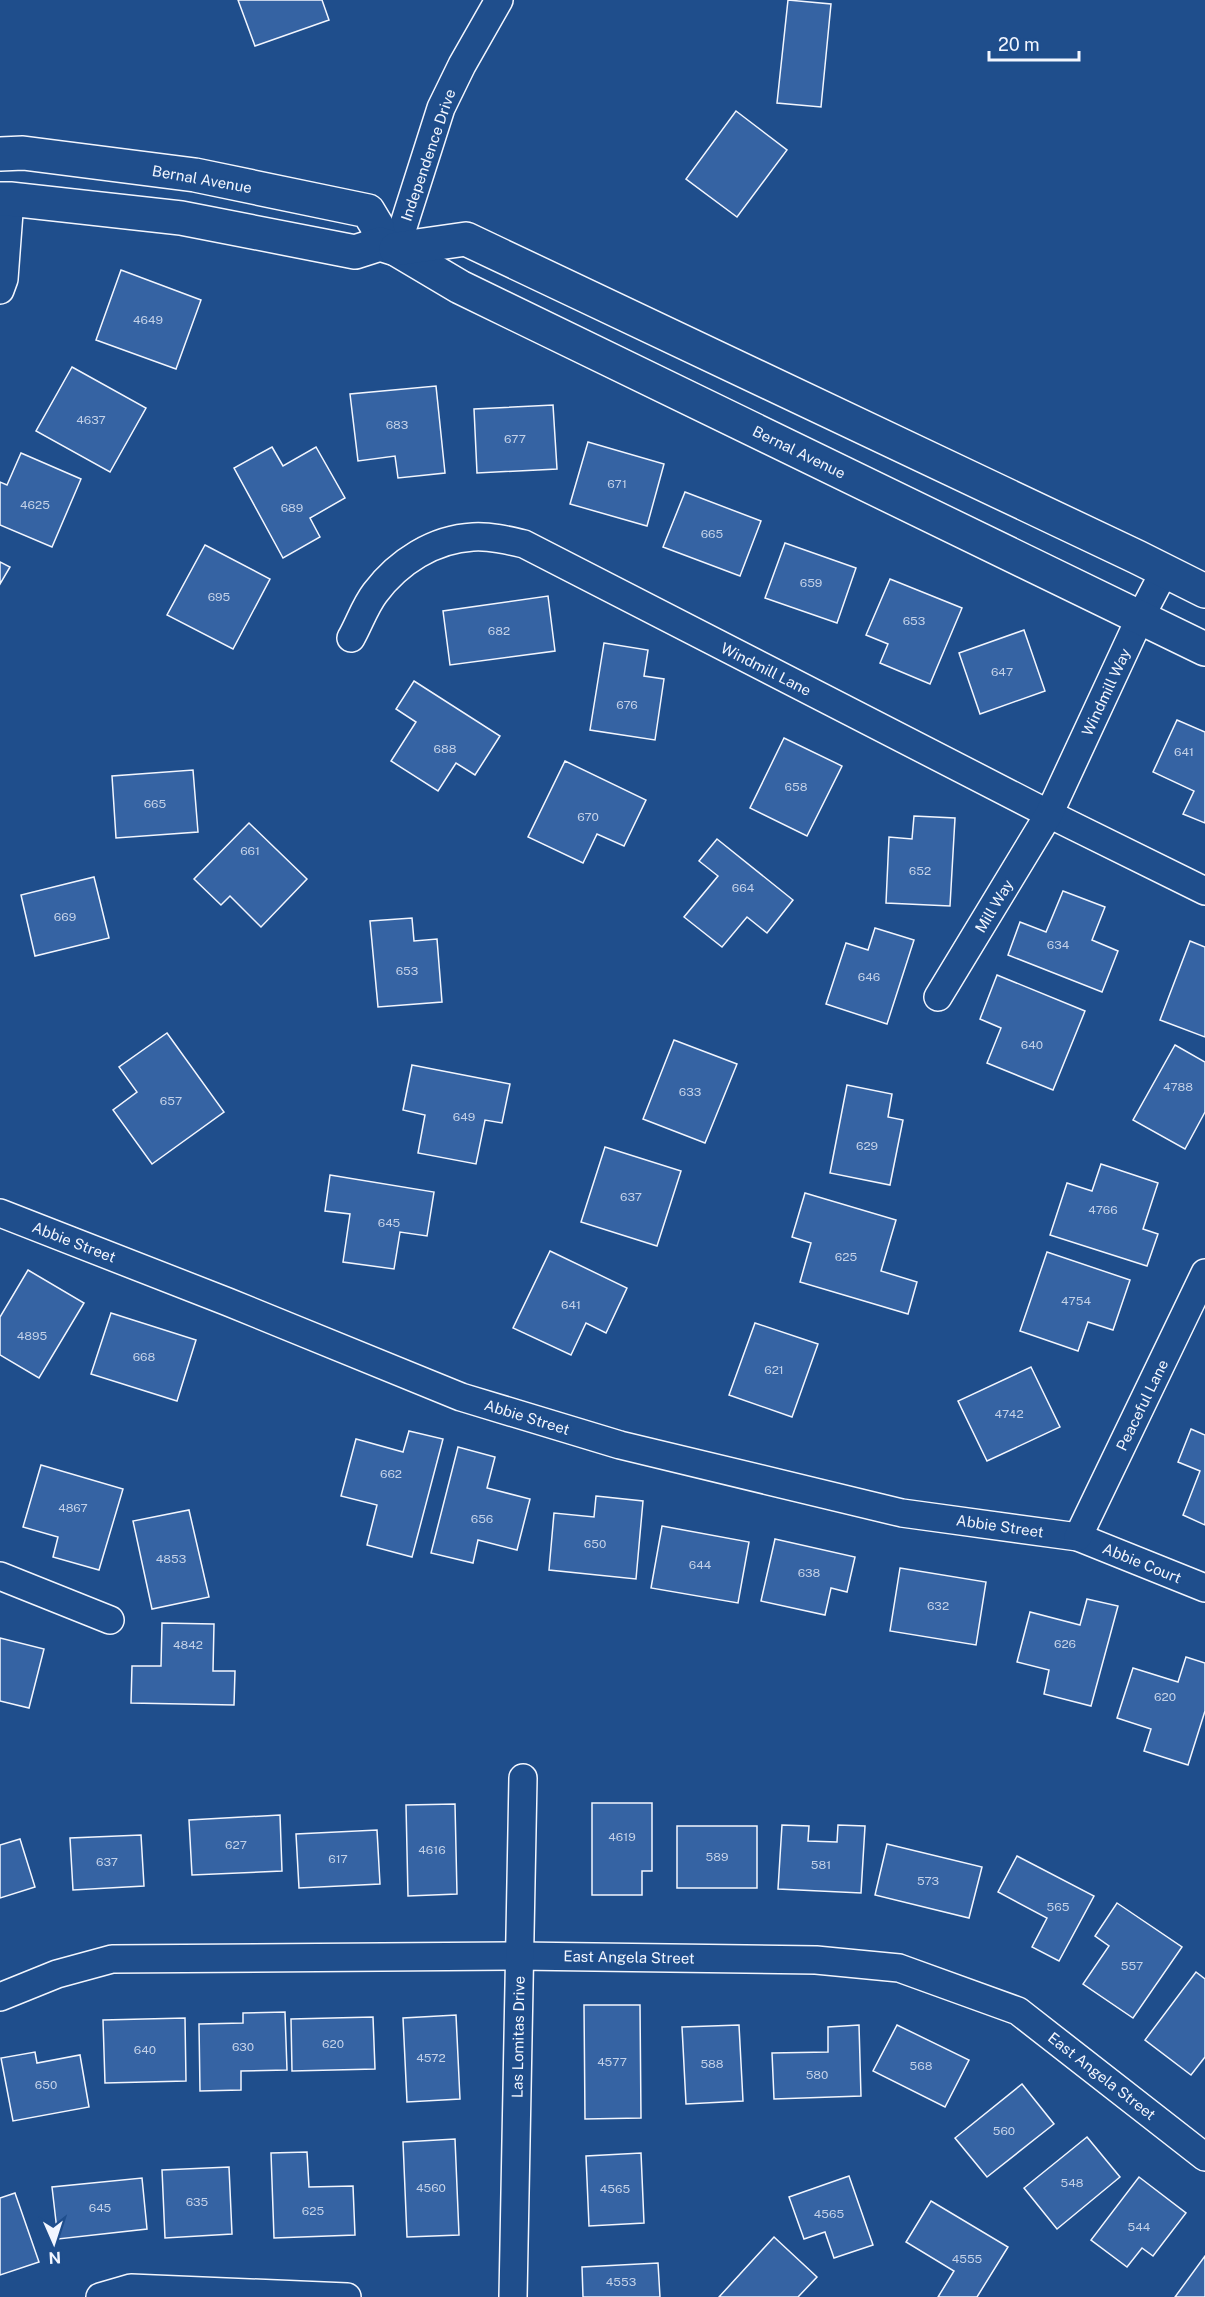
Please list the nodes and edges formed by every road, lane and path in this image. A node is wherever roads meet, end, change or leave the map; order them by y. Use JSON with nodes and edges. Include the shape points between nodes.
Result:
{"nodes":[{"id":1,"x":499,"y":0,"type":"edge"},
{"id":2,"x":0,"y":154,"type":"edge"},
{"id":3,"x":5,"y":199,"type":"edge"},
{"id":4,"x":388,"y":247,"type":"junction"},
{"id":5,"x":0,"y":290,"type":"edge"},
{"id":6,"x":1166,"y":570,"type":"junction"},
{"id":7,"x":1205,"y":591,"type":"edge"},
{"id":8,"x":1140,"y":618,"type":"junction"},
{"id":9,"x":351,"y":638,"type":"dead end"},
{"id":10,"x":1205,"y":650,"type":"edge"},
{"id":11,"x":1049,"y":814,"type":"junction"},
{"id":12,"x":1205,"y":891,"type":"edge"},
{"id":13,"x":938,"y":997,"type":"dead end"},
{"id":14,"x":0,"y":1213,"type":"edge"},
{"id":15,"x":1205,"y":1274,"type":"edge"},
{"id":16,"x":1078,"y":1537,"type":"junction"},
{"id":17,"x":0,"y":1576,"type":"edge"},
{"id":18,"x":1205,"y":1588,"type":"edge"},
{"id":19,"x":110,"y":1620,"type":"dead end"},
{"id":20,"x":523,"y":1778,"type":"dead end"},
{"id":21,"x":519,"y":1956,"type":"junction"},
{"id":22,"x":0,"y":1997,"type":"edge"},
{"id":23,"x":1205,"y":2157,"type":"edge"},
{"id":24,"x":100,"y":2297,"type":"edge"},
{"id":25,"x":347,"y":2297,"type":"edge"},
{"id":26,"x":513,"y":2297,"type":"edge"}],
"edges":[{"from":1,"to":4,"type":"street","name":"Independence Drive","via":[[441,108]]},
{"from":2,"to":4,"type":"main road","name":"Bernal Avenue","via":[[23,153],[195,175],[368,211]]},
{"from":3,"to":4,"type":"main road","via":[[181,218],[355,252]]},
{"from":3,"to":5,"type":"street","via":[[4,279]]},
{"from":4,"to":6,"type":"main road","via":[[466,239]]},
{"from":4,"to":8,"type":"main road","name":"Bernal Avenue","via":[[460,288]]},
{"from":6,"to":7,"type":"main road"},
{"from":6,"to":8,"type":"street","name":"Windmill Way"},
{"from":8,"to":10,"type":"main road","name":"Bernal Avenue"},
{"from":8,"to":11,"type":"street","name":"Windmill Way"},
{"from":9,"to":11,"type":"street","name":"Windmill Lane","via":[[373,595],[392,572],[415,556],[445,542],[473,537],[524,544]]},
{"from":11,"to":12,"type":"street","name":"Windmill Lane"},
{"from":11,"to":13,"type":"street","name":"Mill Way"},
{"from":14,"to":16,"type":"street","name":"Abbie Street","via":[[461,1396],[620,1445],[902,1513]]},
{"from":15,"to":16,"type":"street","name":"Peaceful Lane"},
{"from":16,"to":18,"type":"street","name":"Abbie Court"},
{"from":17,"to":19,"type":"street"},
{"from":20,"to":21,"type":"street","name":"Las Lomitas Drive"},
{"from":21,"to":22,"type":"street","name":"East Angela Street","via":[[112,1959],[57,1974]]},
{"from":21,"to":23,"type":"street","name":"East Angela Street","via":[[816,1960],[898,1968],[1018,2011]]},
{"from":21,"to":26,"type":"street","name":"Las Lomitas Drive"},
{"from":24,"to":25,"type":"street","via":[[131,2288]]}]}
